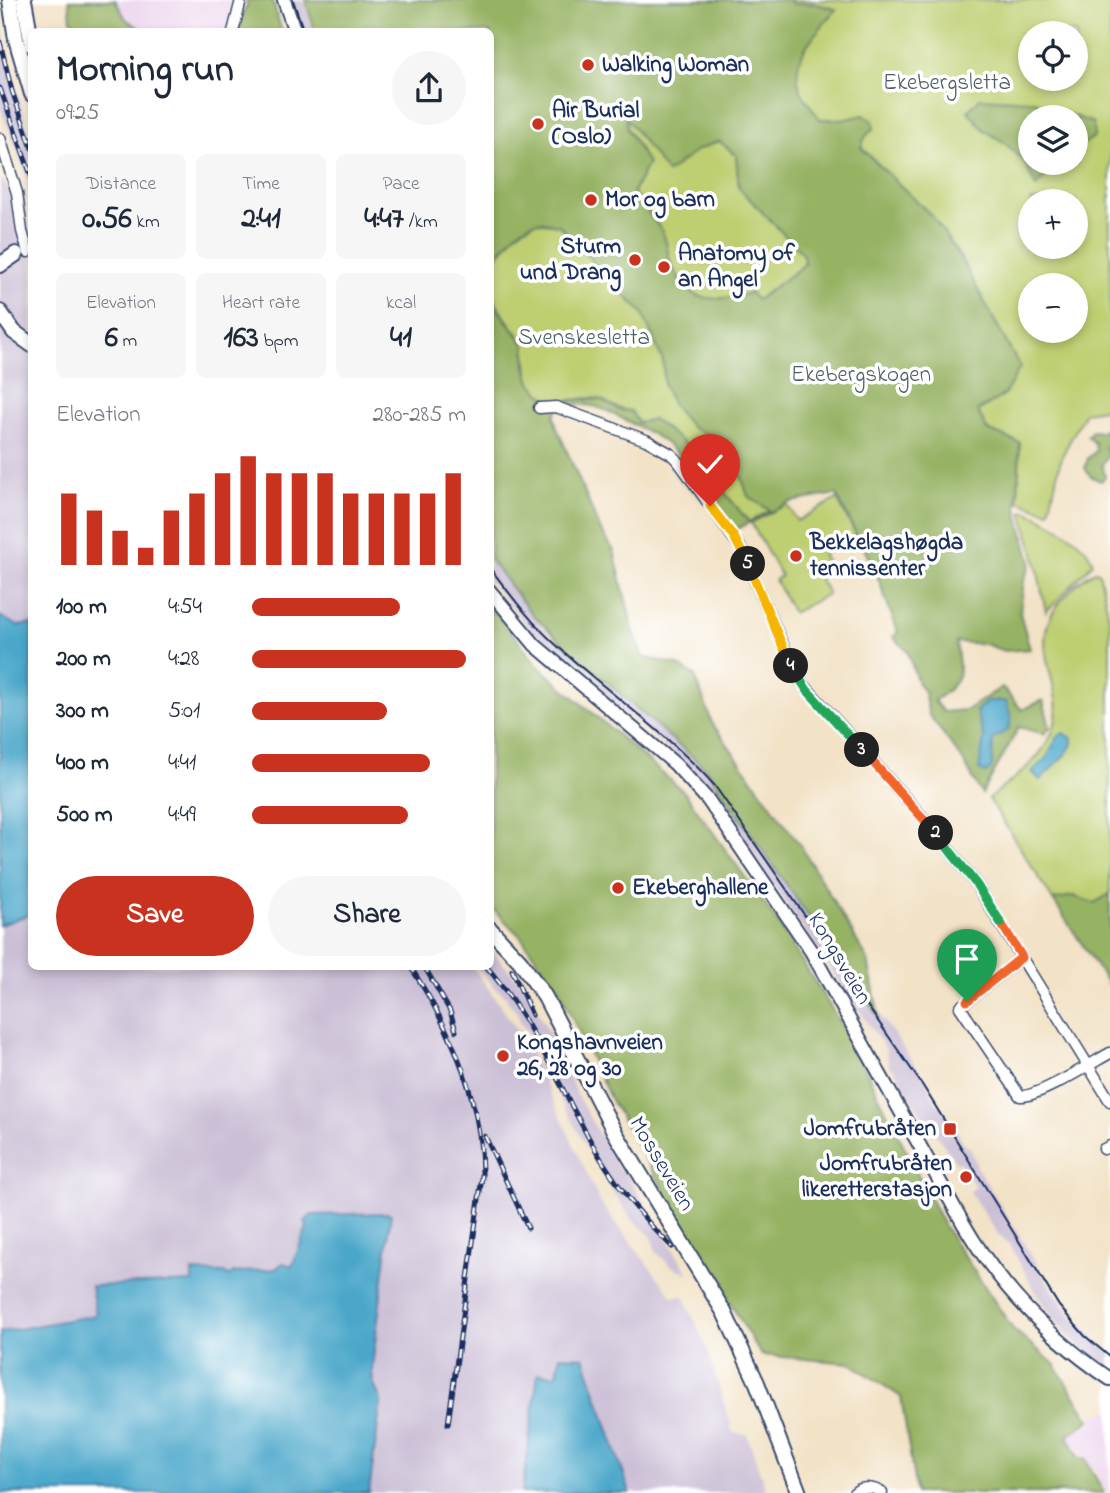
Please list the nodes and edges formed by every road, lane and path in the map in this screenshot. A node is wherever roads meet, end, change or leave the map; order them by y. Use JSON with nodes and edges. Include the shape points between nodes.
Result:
{"nodes":[{"id":1,"x":10,"y":0,"type":"edge"},
{"id":2,"x":24,"y":0,"type":"edge"},
{"id":3,"x":241,"y":0,"type":"edge"},
{"id":4,"x":284,"y":0,"type":"edge"},
{"id":5,"x":29,"y":28,"type":"edge"},
{"id":6,"x":234,"y":28,"type":"edge"},
{"id":7,"x":294,"y":28,"type":"edge"},
{"id":8,"x":28,"y":80,"type":"edge"},
{"id":9,"x":0,"y":138,"type":"edge"},
{"id":10,"x":25,"y":253,"type":"edge"},
{"id":11,"x":0,"y":265,"type":"edge"},
{"id":12,"x":0,"y":312,"type":"edge"},
{"id":13,"x":28,"y":342,"type":"edge"},
{"id":14,"x":539,"y":408,"type":"dead end"},
{"id":15,"x":494,"y":596,"type":"edge"},
{"id":16,"x":494,"y":933,"type":"edge"},
{"id":17,"x":1022,"y":957,"type":"junction"},
{"id":18,"x":1110,"y":1053,"type":"edge"},
{"id":19,"x":1088,"y":1065,"type":"junction"},
{"id":20,"x":1110,"y":1101,"type":"edge"},
{"id":21,"x":1110,"y":1379,"type":"edge"},
{"id":22,"x":797,"y":1492,"type":"edge"},
{"id":23,"x":881,"y":1492,"type":"edge"},
{"id":24,"x":854,"y":1493,"type":"edge"}],
"edges":[{"from":1,"to":8,"type":"highway"},
{"from":2,"to":5,"type":"highway"},
{"from":3,"to":6,"type":"street"},
{"from":4,"to":7,"type":"main road"},
{"from":9,"to":10,"type":"street","via":[[17,193]]},
{"from":10,"to":11,"type":"highway"},
{"from":12,"to":13,"type":"highway"},
{"from":14,"to":17,"type":"street","via":[[556,407],[646,440],[678,461],[740,547],[797,677],[946,844]]},
{"from":15,"to":21,"type":"main road","name":"Kongsveien","via":[[535,645],[675,764],[708,800],[807,944],[994,1271],[1043,1327]]},
{"from":16,"to":22,"type":"highway","name":"Mosseveien","via":[[544,996],[620,1140],[711,1289],[747,1360]]},
{"from":17,"to":19,"type":"street"},
{"from":17,"to":19,"type":"street","via":[[960,1007],[1023,1098]]},
{"from":18,"to":19,"type":"street"},
{"from":19,"to":20,"type":"street"},
{"from":23,"to":24,"type":"street","via":[[870,1488]]}]}
